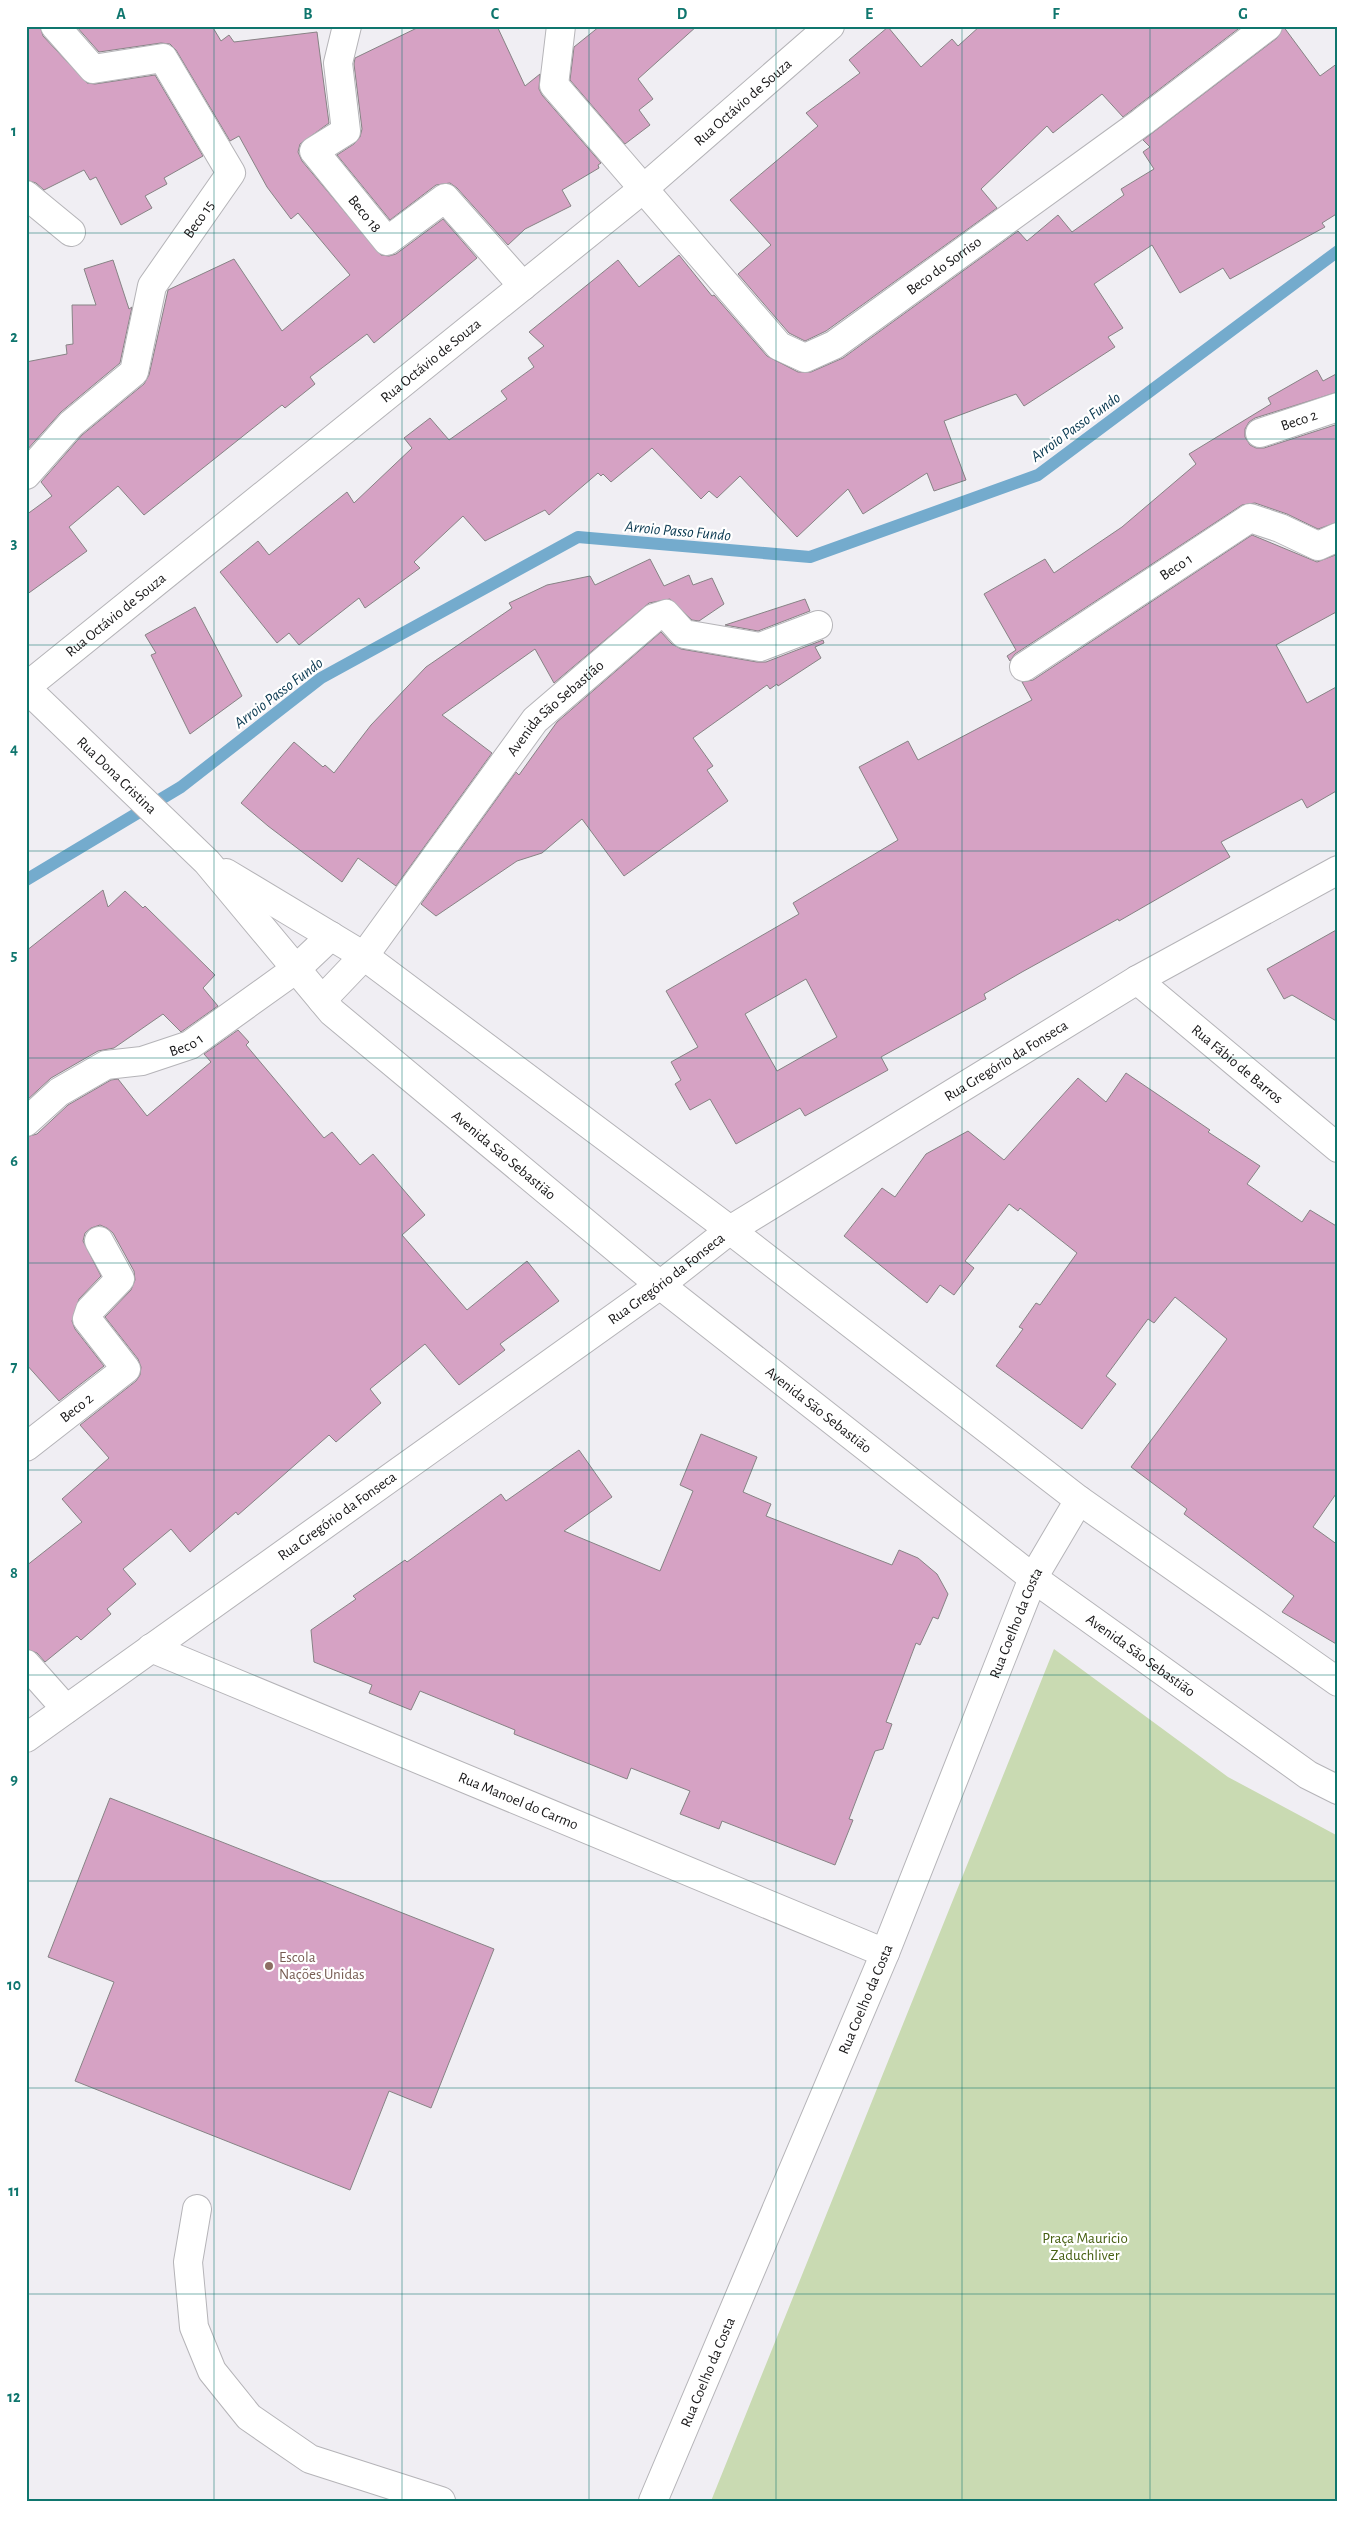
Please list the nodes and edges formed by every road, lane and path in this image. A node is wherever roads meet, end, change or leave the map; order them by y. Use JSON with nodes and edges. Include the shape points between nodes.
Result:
{"nodes":[{"id":1,"x":55,"y":26,"type":"edge"},
{"id":2,"x":347,"y":26,"type":"edge"},
{"id":3,"x":561,"y":26,"type":"edge"},
{"id":4,"x":830,"y":26,"type":"edge"},
{"id":5,"x":1268,"y":26,"type":"edge"},
{"id":6,"x":643,"y":189,"type":"junction"},
{"id":7,"x":26,"y":195,"type":"edge"},
{"id":8,"x":71,"y":232,"type":"dead end"},
{"id":9,"x":523,"y":286,"type":"junction"},
{"id":10,"x":1338,"y":406,"type":"edge"},
{"id":11,"x":1260,"y":433,"type":"dead end"},
{"id":12,"x":26,"y":475,"type":"edge"},
{"id":13,"x":1338,"y":537,"type":"edge"},
{"id":14,"x":818,"y":625,"type":"dead end"},
{"id":15,"x":1024,"y":667,"type":"dead end"},
{"id":16,"x":26,"y":688,"type":"edge"},
{"id":17,"x":207,"y":862,"type":"junction"},
{"id":18,"x":1338,"y":870,"type":"edge"},
{"id":19,"x":331,"y":936,"type":"junction"},
{"id":20,"x":364,"y":956,"type":"junction"},
{"id":21,"x":296,"y":969,"type":"junction"},
{"id":22,"x":1137,"y":980,"type":"junction"},
{"id":23,"x":322,"y":1000,"type":"junction"},
{"id":24,"x":26,"y":1122,"type":"edge"},
{"id":25,"x":1338,"y":1148,"type":"edge"},
{"id":26,"x":730,"y":1230,"type":"junction"},
{"id":27,"x":99,"y":1241,"type":"dead end"},
{"id":28,"x":660,"y":1284,"type":"junction"},
{"id":29,"x":26,"y":1447,"type":"edge"},
{"id":30,"x":1079,"y":1500,"type":"junction"},
{"id":31,"x":1033,"y":1578,"type":"junction"},
{"id":32,"x":151,"y":1648,"type":"junction"},
{"id":33,"x":26,"y":1664,"type":"edge"},
{"id":34,"x":1338,"y":1682,"type":"edge"},
{"id":35,"x":66,"y":1709,"type":"junction"},
{"id":36,"x":26,"y":1738,"type":"edge"},
{"id":37,"x":1338,"y":1790,"type":"edge"},
{"id":38,"x":886,"y":1953,"type":"junction"},
{"id":39,"x":197,"y":2209,"type":"dead end"},
{"id":40,"x":441,"y":2501,"type":"edge"},
{"id":41,"x":654,"y":2501,"type":"edge"}],
"edges":[{"from":1,"to":12,"type":"street","name":"Beco 15","via":[[93,69],[163,58],[231,174],[152,286],[134,372],[71,424]]},
{"from":2,"to":9,"type":"street","name":"Beco 18","via":[[338,63],[346,131],[314,152],[387,241],[445,198]]},
{"from":3,"to":6,"type":"street","name":"Beco do Sorriso","via":[[554,86]]},
{"from":4,"to":6,"type":"street","name":"Rua Octávio de Souza"},
{"from":5,"to":6,"type":"street","name":"Beco do Sorriso","via":[[1142,122],[834,345],[805,358],[779,346]]},
{"from":6,"to":9,"type":"street","name":"Rua Octávio de Souza"},
{"from":7,"to":8,"type":"street"},
{"from":9,"to":16,"type":"street","name":"Rua Octávio de Souza"},
{"from":10,"to":11,"type":"street","name":"Beco 2"},
{"from":13,"to":15,"type":"street","name":"Beco 1","via":[[1318,546],[1250,518]]},
{"from":14,"to":20,"type":"street","name":"Avenida São Sebastião","via":[[760,647],[684,634],[666,614],[654,618],[535,720]]},
{"from":16,"to":17,"type":"street","name":"Rua Dona Cristina"},
{"from":17,"to":19,"type":"street"},
{"from":17,"to":21,"type":"street","name":"Avenida São Sebastião"},
{"from":18,"to":22,"type":"street","name":"Rua Gregório da Fonseca"},
{"from":19,"to":20,"type":"street"},
{"from":19,"to":21,"type":"street","name":"Beco 1"},
{"from":20,"to":23,"type":"street","name":"Avenida São Sebastião"},
{"from":20,"to":26,"type":"street"},
{"from":21,"to":23,"type":"street","name":"Avenida São Sebastião"},
{"from":21,"to":24,"type":"street","name":"Beco 1","via":[[190,1045],[142,1061],[106,1066],[60,1092]]},
{"from":22,"to":25,"type":"street","name":"Rua Fábio de Barros"},
{"from":22,"to":26,"type":"street","name":"Rua Gregório da Fonseca"},
{"from":23,"to":28,"type":"street","name":"Avenida São Sebastião","via":[[332,1012]]},
{"from":26,"to":28,"type":"street","name":"Rua Gregório da Fonseca"},
{"from":26,"to":30,"type":"street"},
{"from":27,"to":29,"type":"street","name":"Beco 2","via":[[120,1280],[90,1310],[87,1319],[126,1368]]},
{"from":28,"to":31,"type":"street","name":"Avenida São Sebastião"},
{"from":28,"to":32,"type":"street","name":"Rua Gregório da Fonseca"},
{"from":30,"to":31,"type":"street","name":"Rua Coelho da Costa"},
{"from":30,"to":34,"type":"street"},
{"from":31,"to":37,"type":"street","name":"Avenida São Sebastião","via":[[1308,1775]]},
{"from":31,"to":38,"type":"street","name":"Rua Coelho da Costa"},
{"from":32,"to":35,"type":"street","name":"Rua Gregório da Fonseca"},
{"from":32,"to":38,"type":"street","name":"Rua Manoel do Carmo"},
{"from":33,"to":35,"type":"street"},
{"from":35,"to":36,"type":"street","name":"Rua Gregório da Fonseca"},
{"from":38,"to":41,"type":"street","name":"Rua Coelho da Costa"},
{"from":39,"to":40,"type":"street","via":[[188,2262],[194,2327],[212,2371],[248,2417],[310,2459]]}]}
